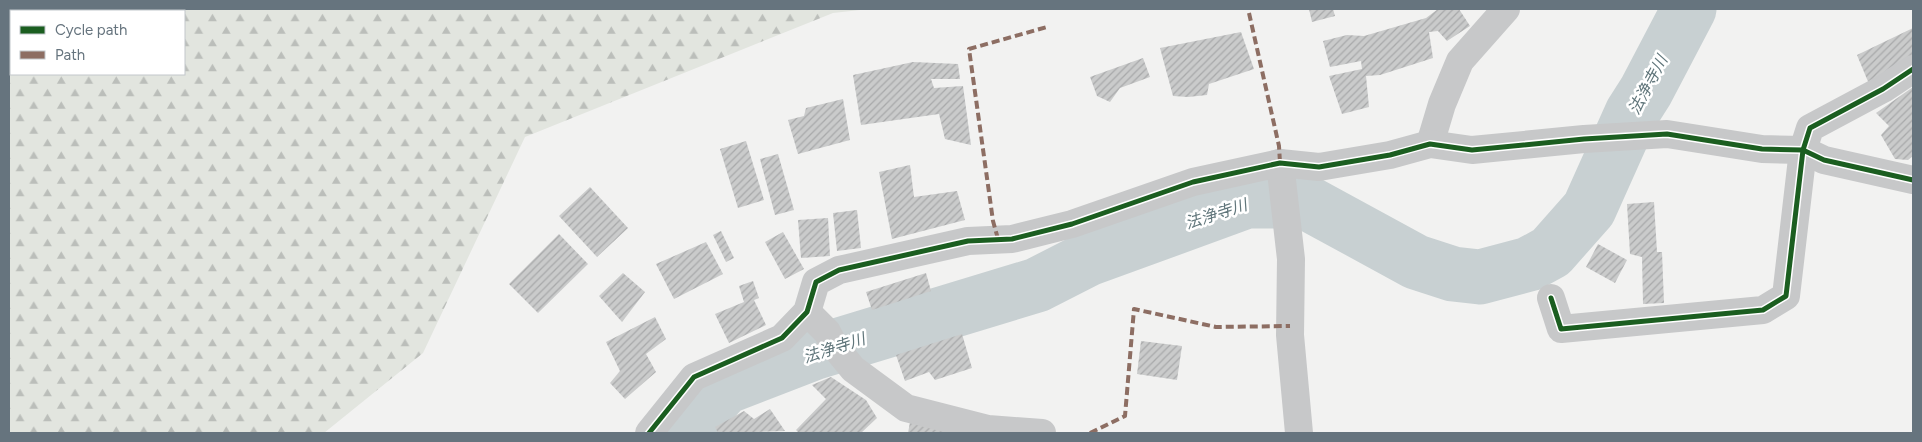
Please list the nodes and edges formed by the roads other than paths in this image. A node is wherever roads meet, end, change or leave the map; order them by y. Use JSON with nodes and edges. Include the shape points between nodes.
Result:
{"nodes":[{"id":1,"x":1506,"y":9,"type":"edge"},
{"id":2,"x":1913,"y":69,"type":"edge"},
{"id":3,"x":1430,"y":144,"type":"junction"},
{"id":4,"x":1803,"y":150,"type":"junction"},
{"id":5,"x":1280,"y":163,"type":"junction"},
{"id":6,"x":1913,"y":180,"type":"edge"},
{"id":7,"x":1551,"y":298,"type":"dead end"},
{"id":8,"x":807,"y":312,"type":"junction"},
{"id":9,"x":649,"y":433,"type":"edge"},
{"id":10,"x":1042,"y":433,"type":"edge"},
{"id":11,"x":1299,"y":433,"type":"edge"}],
"edges":[{"from":1,"to":3,"type":"street","via":[[1460,61]]},
{"from":2,"to":4,"type":"street","via":[[1810,128]]},
{"from":3,"to":4,"type":"street","via":[[1472,150],[1667,134],[1762,149]]},
{"from":3,"to":5,"type":"street","via":[[1390,155],[1319,167]]},
{"from":4,"to":6,"type":"street","via":[[1824,160]]},
{"from":4,"to":7,"type":"street","via":[[1786,296],[1763,310],[1562,329]]},
{"from":5,"to":8,"type":"street","via":[[1194,182],[1072,224],[1012,239],[968,241],[839,270],[816,282]]},
{"from":5,"to":11,"type":"street","via":[[1291,259],[1290,335]]},
{"from":8,"to":9,"type":"street","via":[[782,338],[694,377]]},
{"from":8,"to":10,"type":"street","via":[[827,332],[853,369],[906,408],[988,429]]}]}
